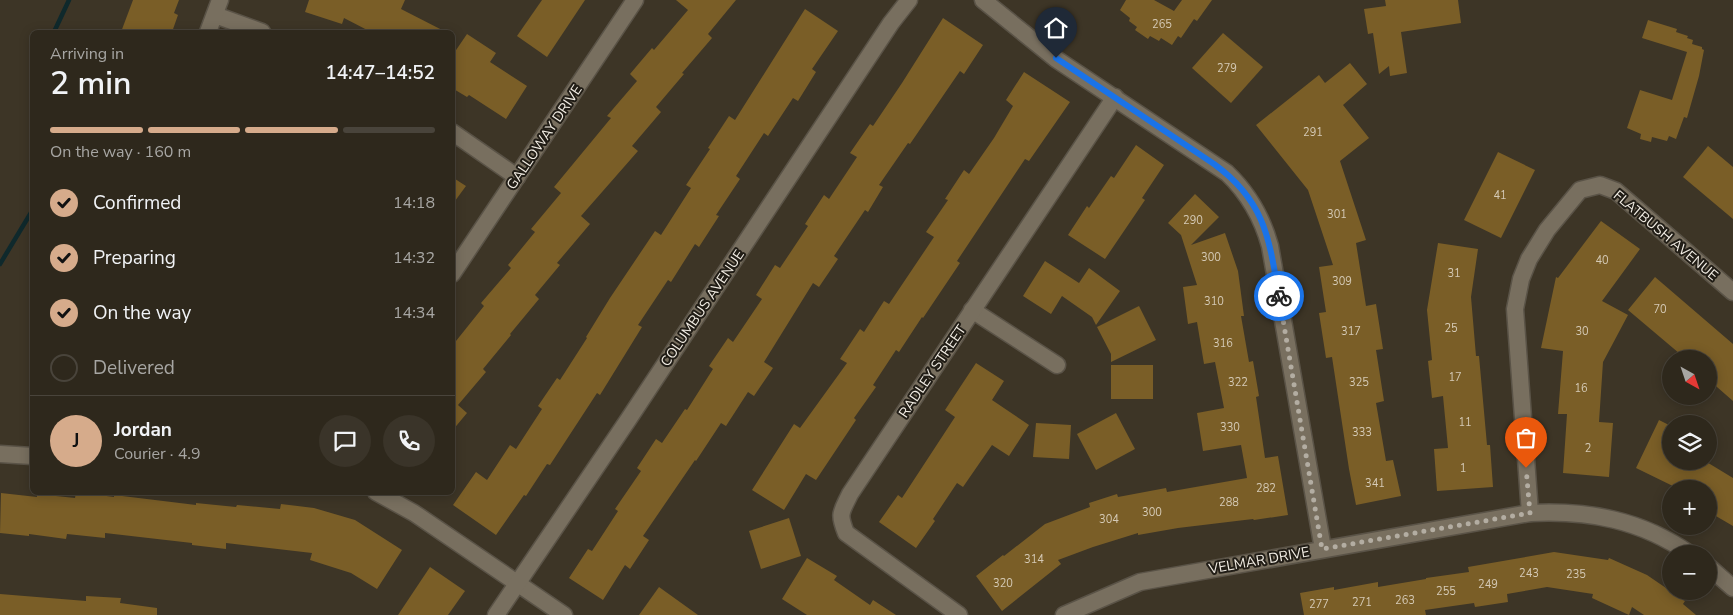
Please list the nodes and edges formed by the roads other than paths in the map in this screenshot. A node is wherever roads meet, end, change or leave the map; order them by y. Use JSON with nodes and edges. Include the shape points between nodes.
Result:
{"nodes":[{"id":1,"x":635,"y":0,"type":"edge"},
{"id":2,"x":909,"y":0,"type":"edge"},
{"id":3,"x":983,"y":0,"type":"edge"},
{"id":4,"x":217,"y":8,"type":"edge"},
{"id":5,"x":209,"y":30,"type":"edge"},
{"id":6,"x":258,"y":30,"type":"edge"},
{"id":7,"x":1115,"y":97,"type":"junction"},
{"id":8,"x":455,"y":134,"type":"edge"},
{"id":9,"x":518,"y":177,"type":"junction"},
{"id":10,"x":455,"y":270,"type":"edge"},
{"id":11,"x":1733,"y":292,"type":"edge"},
{"id":12,"x":972,"y":310,"type":"junction"},
{"id":13,"x":1057,"y":365,"type":"dead end"},
{"id":14,"x":0,"y":454,"type":"edge"},
{"id":15,"x":30,"y":456,"type":"edge"},
{"id":16,"x":381,"y":495,"type":"edge"},
{"id":17,"x":1530,"y":513,"type":"junction"},
{"id":18,"x":1675,"y":545,"type":"edge"},
{"id":19,"x":1322,"y":549,"type":"junction"},
{"id":20,"x":1717,"y":574,"type":"edge"},
{"id":21,"x":516,"y":584,"type":"junction"},
{"id":22,"x":1733,"y":588,"type":"edge"},
{"id":23,"x":496,"y":615,"type":"edge"},
{"id":24,"x":564,"y":615,"type":"edge"},
{"id":25,"x":959,"y":615,"type":"edge"},
{"id":26,"x":1064,"y":615,"type":"edge"}],
"edges":[{"from":1,"to":9,"type":"street","name":"GALLOWAY DRIVE"},
{"from":2,"to":21,"type":"street","name":"COLUMBUS AVENUE"},
{"from":3,"to":7,"type":"street","via":[[1049,54]]},
{"from":4,"to":5,"type":"street"},
{"from":4,"to":6,"type":"street"},
{"from":7,"to":12,"type":"street","name":"RADLEY STREET"},
{"from":7,"to":19,"type":"street","via":[[1226,173],[1247,195],[1264,224]]},
{"from":8,"to":9,"type":"street"},
{"from":9,"to":10,"type":"street","name":"GALLOWAY DRIVE"},
{"from":11,"to":17,"type":"street","name":"FLATBUSH AVENUE","via":[[1616,191],[1600,185],[1580,190],[1547,230],[1529,259],[1514,309]]},
{"from":12,"to":13,"type":"street"},
{"from":12,"to":25,"type":"street","name":"RADLEY STREET","via":[[840,513],[846,533]]},
{"from":14,"to":15,"type":"street"},
{"from":16,"to":21,"type":"street"},
{"from":17,"to":18,"type":"street","name":"VELMAR DRIVE","via":[[1567,512],[1611,518]]},
{"from":17,"to":19,"type":"street","name":"VELMAR DRIVE"},
{"from":19,"to":26,"type":"street","name":"VELMAR DRIVE","via":[[1140,582]]},
{"from":20,"to":22,"type":"street"},
{"from":21,"to":23,"type":"street","name":"COLUMBUS AVENUE"},
{"from":21,"to":24,"type":"street"}]}
